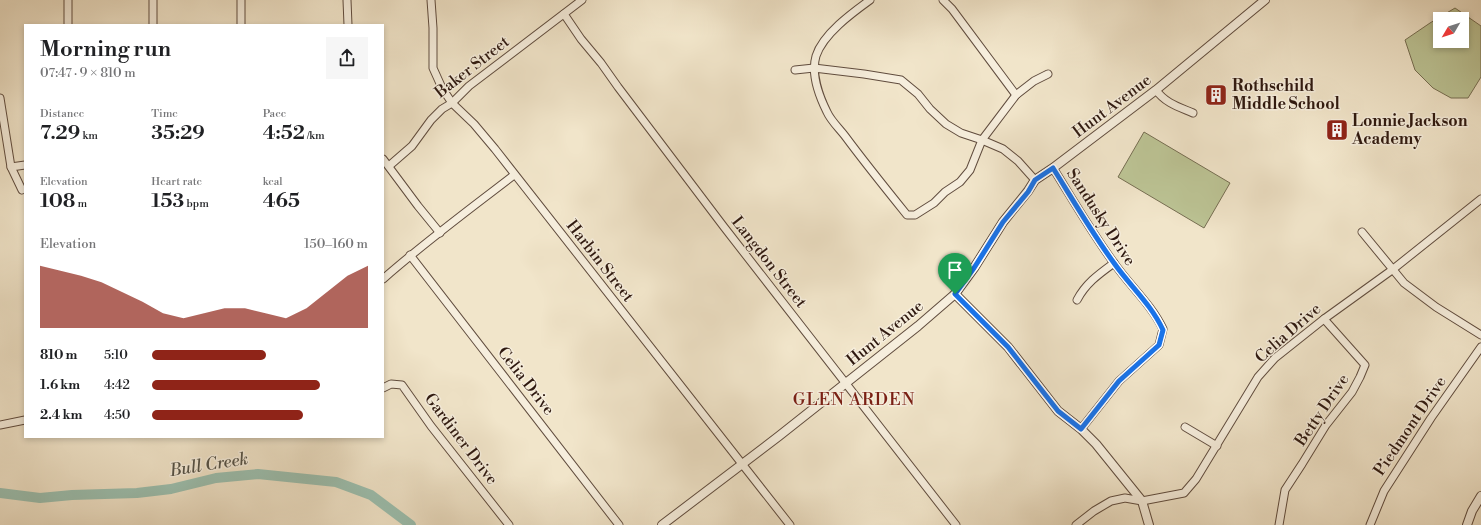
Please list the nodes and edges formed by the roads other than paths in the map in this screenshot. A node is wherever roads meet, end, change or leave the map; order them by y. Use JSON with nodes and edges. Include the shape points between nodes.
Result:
{"nodes":[{"id":1,"x":68,"y":0,"type":"edge"},
{"id":2,"x":153,"y":0,"type":"edge"},
{"id":3,"x":241,"y":0,"type":"edge"},
{"id":4,"x":347,"y":0,"type":"edge"},
{"id":5,"x":431,"y":0,"type":"edge"},
{"id":6,"x":582,"y":0,"type":"edge"},
{"id":7,"x":870,"y":0,"type":"edge"},
{"id":8,"x":943,"y":0,"type":"edge"},
{"id":9,"x":1264,"y":0,"type":"edge"},
{"id":10,"x":564,"y":14,"type":"junction"},
{"id":11,"x":68,"y":24,"type":"edge"},
{"id":12,"x":152,"y":24,"type":"edge"},
{"id":13,"x":241,"y":24,"type":"edge"},
{"id":14,"x":348,"y":24,"type":"edge"},
{"id":15,"x":814,"y":68,"type":"junction"},
{"id":16,"x":795,"y":70,"type":"dead end"},
{"id":17,"x":1048,"y":74,"type":"dead end"},
{"id":18,"x":1156,"y":90,"type":"junction"},
{"id":19,"x":1016,"y":95,"type":"junction"},
{"id":20,"x":0,"y":98,"type":"edge"},
{"id":21,"x":452,"y":103,"type":"junction"},
{"id":22,"x":1193,"y":113,"type":"dead end"},
{"id":23,"x":982,"y":140,"type":"junction"},
{"id":24,"x":384,"y":160,"type":"edge"},
{"id":25,"x":24,"y":165,"type":"edge"},
{"id":26,"x":389,"y":166,"type":"junction"},
{"id":27,"x":11,"y":167,"type":"junction"},
{"id":28,"x":1053,"y":168,"type":"junction"},
{"id":29,"x":514,"y":175,"type":"junction"},
{"id":30,"x":1035,"y":180,"type":"junction"},
{"id":31,"x":22,"y":190,"type":"dead end"},
{"id":32,"x":1481,"y":199,"type":"edge"},
{"id":33,"x":1362,"y":232,"type":"dead end"},
{"id":34,"x":440,"y":233,"type":"junction"},
{"id":35,"x":410,"y":255,"type":"junction"},
{"id":36,"x":1114,"y":263,"type":"junction"},
{"id":37,"x":1392,"y":270,"type":"junction"},
{"id":38,"x":384,"y":278,"type":"edge"},
{"id":39,"x":955,"y":294,"type":"junction"},
{"id":40,"x":1077,"y":300,"type":"dead end"},
{"id":41,"x":1324,"y":318,"type":"junction"},
{"id":42,"x":1481,"y":335,"type":"edge"},
{"id":43,"x":1481,"y":347,"type":"edge"},
{"id":44,"x":846,"y":383,"type":"junction"},
{"id":45,"x":384,"y":387,"type":"edge"},
{"id":46,"x":24,"y":420,"type":"edge"},
{"id":47,"x":0,"y":425,"type":"edge"},
{"id":48,"x":1185,"y":427,"type":"dead end"},
{"id":49,"x":1081,"y":429,"type":"junction"},
{"id":50,"x":1217,"y":446,"type":"junction"},
{"id":51,"x":736,"y":457,"type":"junction"},
{"id":52,"x":752,"y":457,"type":"junction"},
{"id":53,"x":742,"y":464,"type":"junction"},
{"id":54,"x":1481,"y":496,"type":"edge"},
{"id":55,"x":1142,"y":501,"type":"junction"},
{"id":56,"x":509,"y":525,"type":"edge"},
{"id":57,"x":619,"y":525,"type":"edge"},
{"id":58,"x":662,"y":525,"type":"edge"},
{"id":59,"x":790,"y":525,"type":"edge"},
{"id":60,"x":956,"y":525,"type":"edge"},
{"id":61,"x":1076,"y":525,"type":"edge"},
{"id":62,"x":1149,"y":525,"type":"edge"},
{"id":63,"x":1279,"y":525,"type":"edge"},
{"id":64,"x":1370,"y":525,"type":"edge"},
{"id":65,"x":1467,"y":525,"type":"edge"}],
"edges":[{"from":1,"to":11,"type":"street"},
{"from":2,"to":12,"type":"street"},
{"from":3,"to":13,"type":"street"},
{"from":4,"to":14,"type":"street"},
{"from":5,"to":21,"type":"street","name":"Harbin Street","via":[[433,68]]},
{"from":6,"to":10,"type":"street","name":"Baker Street"},
{"from":7,"to":15,"type":"street","via":[[824,41],[816,55]]},
{"from":8,"to":19,"type":"street"},
{"from":9,"to":18,"type":"street","name":"Hunt Avenue"},
{"from":10,"to":21,"type":"street","name":"Baker Street","via":[[469,86]]},
{"from":10,"to":44,"type":"street","name":"Langdon Street","via":[[627,100]]},
{"from":15,"to":16,"type":"street"},
{"from":15,"to":23,"type":"street","via":[[901,80],[946,124],[961,134]]},
{"from":15,"to":23,"type":"street","via":[[818,90],[827,113],[907,215],[915,215],[960,182],[970,170]]},
{"from":17,"to":19,"type":"street"},
{"from":18,"to":22,"type":"street","via":[[1174,105]]},
{"from":18,"to":28,"type":"street","name":"Hunt Avenue"},
{"from":19,"to":23,"type":"street"},
{"from":20,"to":27,"type":"street"},
{"from":21,"to":26,"type":"street","name":"Baker Street","via":[[442,109],[412,146]]},
{"from":21,"to":29,"type":"street","name":"Harbin Street","via":[[478,129]]},
{"from":23,"to":30,"type":"street","via":[[1003,149]]},
{"from":24,"to":26,"type":"street"},
{"from":25,"to":27,"type":"street"},
{"from":26,"to":34,"type":"street"},
{"from":27,"to":31,"type":"street"},
{"from":28,"to":30,"type":"street","name":"Hunt Avenue"},
{"from":28,"to":36,"type":"street","name":"Sandusky Drive"},
{"from":29,"to":34,"type":"street"},
{"from":29,"to":51,"type":"street","name":"Harbin Street"},
{"from":30,"to":39,"type":"street","name":"Hunt Avenue","via":[[1003,222]]},
{"from":32,"to":37,"type":"street","name":"Celia Drive"},
{"from":33,"to":37,"type":"street"},
{"from":34,"to":35,"type":"street"},
{"from":35,"to":38,"type":"street"},
{"from":35,"to":57,"type":"street","name":"Celia Drive"},
{"from":36,"to":40,"type":"street","via":[[1094,277]]},
{"from":36,"to":49,"type":"street","name":"Sandusky Drive","via":[[1144,299],[1163,330],[1159,345],[1119,381]]},
{"from":37,"to":41,"type":"street","name":"Celia Drive"},
{"from":37,"to":42,"type":"street","via":[[1404,284]]},
{"from":39,"to":44,"type":"street","name":"Hunt Avenue"},
{"from":39,"to":49,"type":"street","via":[[1008,347],[1058,411]]},
{"from":41,"to":50,"type":"street","name":"Celia Drive","via":[[1275,358],[1262,372]]},
{"from":41,"to":63,"type":"street","name":"Betty Drive","via":[[1365,365],[1352,392],[1326,425],[1285,490]]},
{"from":43,"to":64,"type":"street","name":"Piedmont Drive","via":[[1384,491]]},
{"from":44,"to":52,"type":"street","name":"Hunt Avenue"},
{"from":44,"to":60,"type":"street","name":"Langdon Street"},
{"from":45,"to":56,"type":"street","name":"Gardiner Drive","via":[[390,384],[402,385]]},
{"from":46,"to":47,"type":"street"},
{"from":48,"to":50,"type":"street"},
{"from":49,"to":55,"type":"street"},
{"from":50,"to":55,"type":"street","name":"Celia Drive","via":[[1184,493]]},
{"from":51,"to":52,"type":"street"},
{"from":51,"to":53,"type":"street","name":"Harbin Street"},
{"from":52,"to":53,"type":"street","name":"Hunt Avenue"},
{"from":53,"to":58,"type":"street","name":"Hunt Avenue"},
{"from":53,"to":59,"type":"street","name":"Harbin Street"},
{"from":54,"to":65,"type":"street"},
{"from":55,"to":61,"type":"street","name":"Celia Drive","via":[[1125,498],[1111,501]]},
{"from":55,"to":62,"type":"street"}]}
